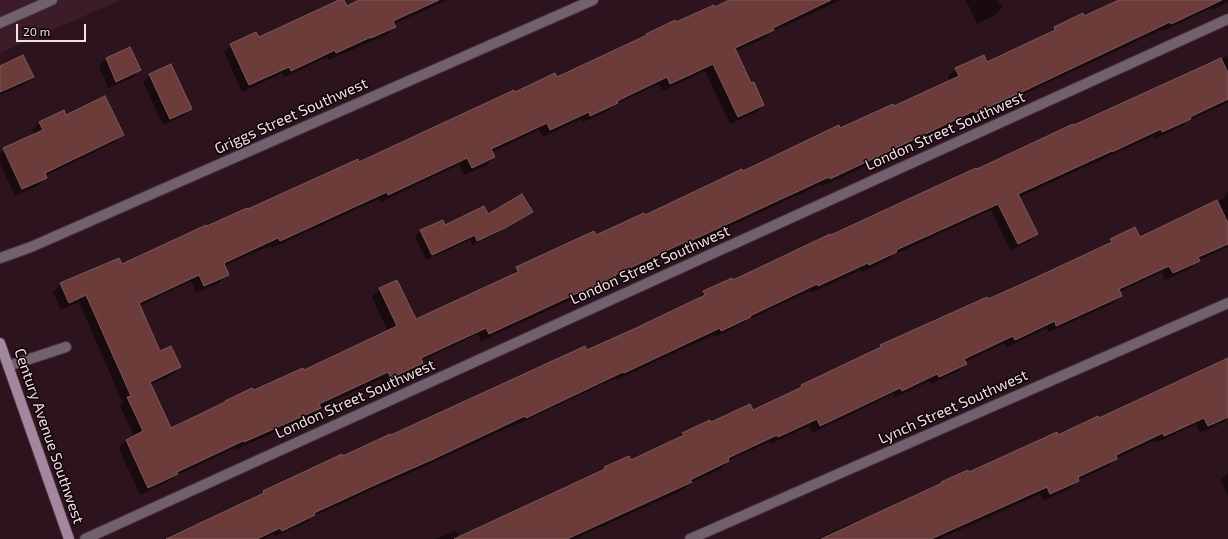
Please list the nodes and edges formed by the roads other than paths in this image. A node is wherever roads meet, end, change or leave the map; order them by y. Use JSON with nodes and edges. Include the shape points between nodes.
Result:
{"nodes":[{"id":1,"x":52,"y":0,"type":"edge"},
{"id":2,"x":593,"y":0,"type":"edge"},
{"id":3,"x":1228,"y":19,"type":"edge"},
{"id":4,"x":0,"y":23,"type":"edge"},
{"id":5,"x":0,"y":258,"type":"edge"},
{"id":6,"x":1228,"y":303,"type":"edge"},
{"id":7,"x":0,"y":343,"type":"edge"},
{"id":8,"x":66,"y":347,"type":"dead end"},
{"id":9,"x":8,"y":366,"type":"junction"},
{"id":10,"x":69,"y":539,"type":"edge"},
{"id":11,"x":85,"y":539,"type":"edge"},
{"id":12,"x":690,"y":539,"type":"edge"}],
"edges":[{"from":1,"to":4,"type":"street"},
{"from":2,"to":5,"type":"street","name":"Griggs Street Southwest","via":[[31,247]]},
{"from":3,"to":11,"type":"street","name":"London Street Southwest"},
{"from":6,"to":12,"type":"street","name":"Lynch Street Southwest"},
{"from":7,"to":9,"type":"street","name":"Century Avenue Southwest"},
{"from":8,"to":9,"type":"street"},
{"from":9,"to":10,"type":"street","name":"Century Avenue Southwest"}]}
